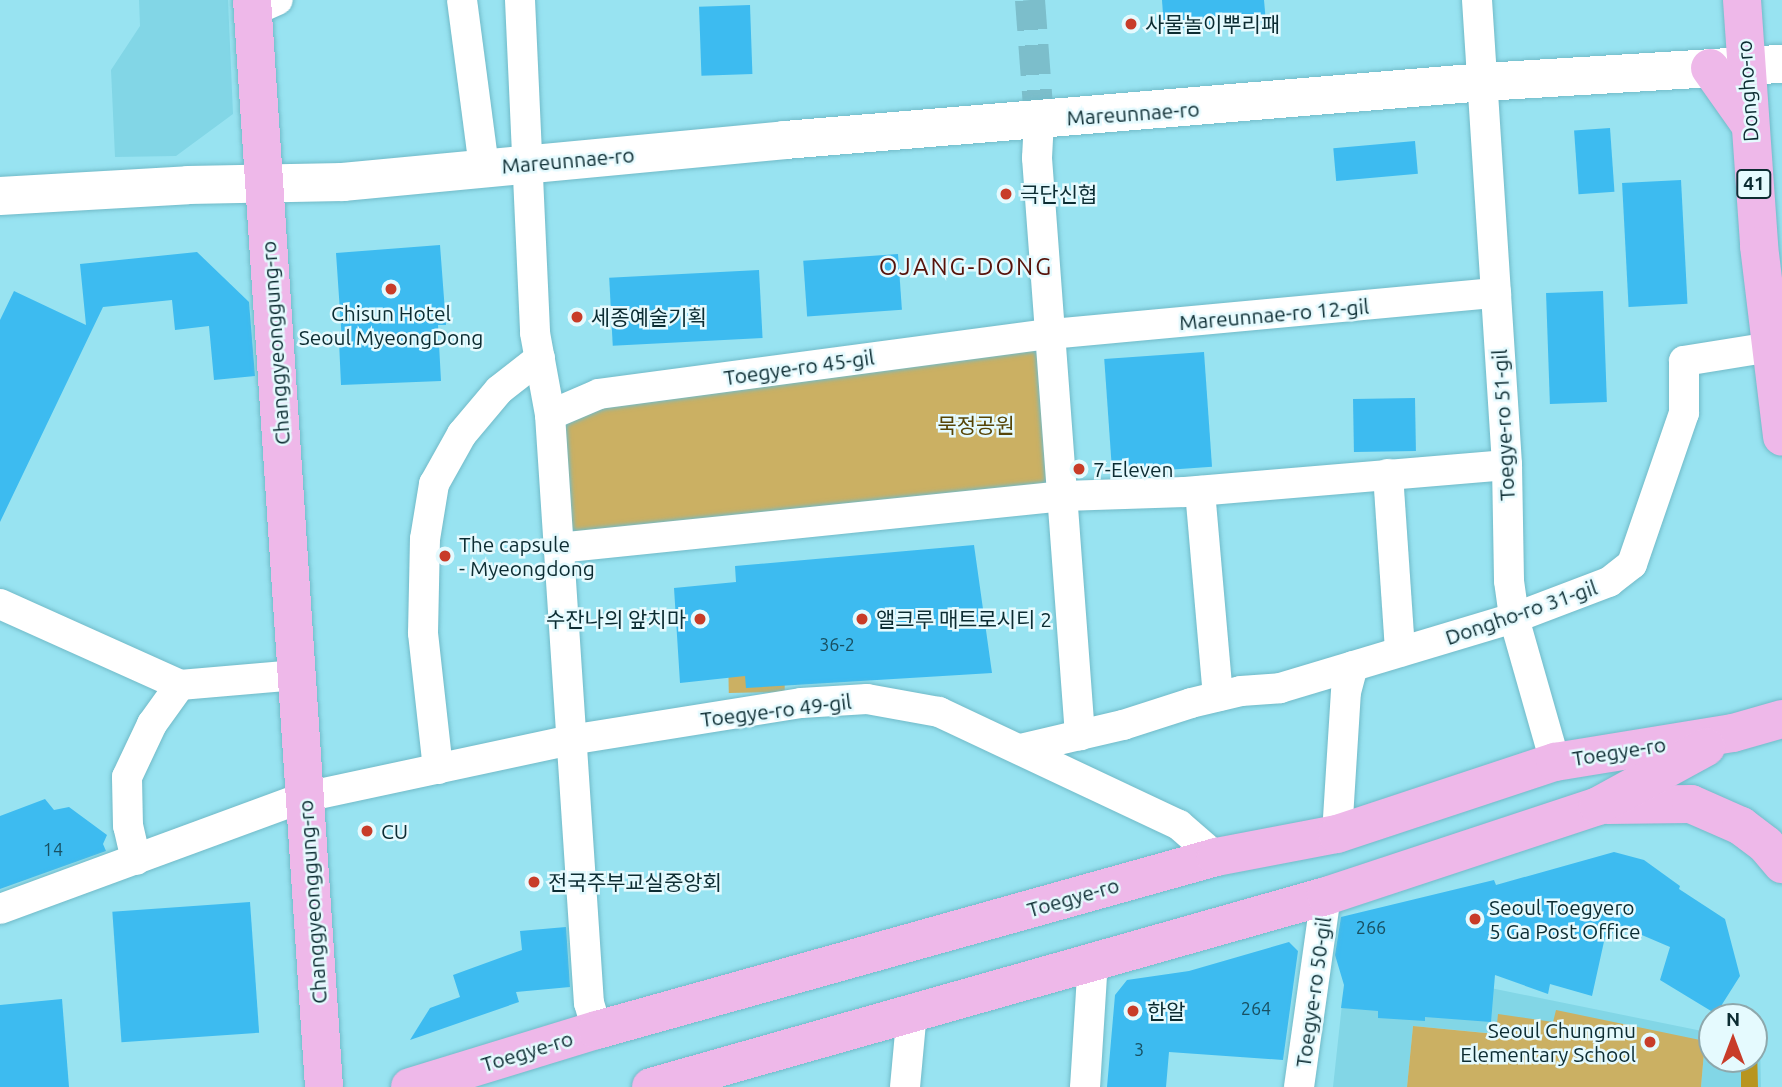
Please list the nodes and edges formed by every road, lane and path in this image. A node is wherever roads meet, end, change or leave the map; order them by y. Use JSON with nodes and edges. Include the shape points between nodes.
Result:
{"nodes":[{"id":1,"x":462,"y":0,"type":"edge"},
{"id":2,"x":520,"y":0,"type":"edge"},
{"id":3,"x":1477,"y":0,"type":"edge"},
{"id":4,"x":1742,"y":0,"type":"edge"},
{"id":5,"x":261,"y":4,"type":"edge"},
{"id":6,"x":1782,"y":64,"type":"edge"},
{"id":7,"x":1727,"y":67,"type":"junction"},
{"id":8,"x":1484,"y":82,"type":"junction"},
{"id":9,"x":1039,"y":120,"type":"junction"},
{"id":10,"x":527,"y":164,"type":"junction"},
{"id":11,"x":484,"y":167,"type":"junction"},
{"id":12,"x":264,"y":184,"type":"junction"},
{"id":13,"x":0,"y":196,"type":"edge"},
{"id":14,"x":1771,"y":246,"type":"edge"},
{"id":15,"x":1496,"y":293,"type":"junction"},
{"id":16,"x":1051,"y":334,"type":"junction"},
{"id":17,"x":1770,"y":347,"type":"junction"},
{"id":18,"x":540,"y":358,"type":"junction"},
{"id":19,"x":550,"y":415,"type":"junction"},
{"id":20,"x":1782,"y":437,"type":"edge"},
{"id":21,"x":1507,"y":465,"type":"junction"},
{"id":22,"x":1388,"y":474,"type":"junction"},
{"id":23,"x":1200,"y":491,"type":"junction"},
{"id":24,"x":1064,"y":496,"type":"junction"},
{"id":25,"x":558,"y":548,"type":"junction"},
{"id":26,"x":0,"y":604,"type":"edge"},
{"id":27,"x":1514,"y":618,"type":"junction"},
{"id":28,"x":1400,"y":652,"type":"junction"},
{"id":29,"x":1353,"y":666,"type":"junction"},
{"id":30,"x":297,"y":675,"type":"junction"},
{"id":31,"x":180,"y":685,"type":"junction"},
{"id":32,"x":1218,"y":696,"type":"junction"},
{"id":33,"x":1782,"y":719,"type":"edge"},
{"id":34,"x":1733,"y":733,"type":"junction"},
{"id":35,"x":1080,"y":735,"type":"junction"},
{"id":36,"x":570,"y":740,"type":"junction"},
{"id":37,"x":1020,"y":749,"type":"junction"},
{"id":38,"x":1555,"y":762,"type":"junction"},
{"id":39,"x":438,"y":769,"type":"junction"},
{"id":40,"x":305,"y":797,"type":"junction"},
{"id":41,"x":1598,"y":806,"type":"junction"},
{"id":42,"x":1337,"y":834,"type":"junction"},
{"id":43,"x":1216,"y":857,"type":"junction"},
{"id":44,"x":136,"y":860,"type":"junction"},
{"id":45,"x":1782,"y":864,"type":"edge"},
{"id":46,"x":1326,"y":896,"type":"junction"},
{"id":47,"x":0,"y":909,"type":"edge"},
{"id":48,"x":1093,"y":961,"type":"junction"},
{"id":49,"x":912,"y":1011,"type":"junction"},
{"id":50,"x":597,"y":1030,"type":"junction"},
{"id":51,"x":324,"y":1087,"type":"edge"},
{"id":52,"x":410,"y":1087,"type":"edge"},
{"id":53,"x":651,"y":1087,"type":"edge"},
{"id":54,"x":905,"y":1087,"type":"edge"},
{"id":55,"x":1085,"y":1087,"type":"edge"},
{"id":56,"x":1299,"y":1087,"type":"edge"}],
"edges":[{"from":1,"to":11,"type":"street","name":"Mareunnae-ro"},
{"from":2,"to":10,"type":"street"},
{"from":3,"to":8,"type":"street","name":"Toegye-ro 51-gil"},
{"from":4,"to":7,"type":"main road","name":"Dongho-ro","number":"41"},
{"from":5,"to":12,"type":"main road","name":"Changgyeonggung-ro"},
{"from":6,"to":7,"type":"main road","name":"Mareunnae-ro"},
{"from":7,"to":8,"type":"main road","name":"Mareunnae-ro"},
{"from":7,"to":14,"type":"main road","name":"Dongho-ro","number":"41","via":[[1749,123]]},
{"from":8,"to":9,"type":"main road","name":"Mareunnae-ro"},
{"from":8,"to":15,"type":"street","name":"Toegye-ro 51-gil"},
{"from":9,"to":10,"type":"main road","name":"Mareunnae-ro"},
{"from":9,"to":16,"type":"street","via":[[1037,158]]},
{"from":10,"to":11,"type":"main road","name":"Mareunnae-ro"},
{"from":10,"to":18,"type":"street"},
{"from":11,"to":12,"type":"main road","name":"Mareunnae-ro","via":[[342,182]]},
{"from":12,"to":13,"type":"main road","name":"Mareunnae-ro"},
{"from":12,"to":30,"type":"main road","name":"Changgyeonggung-ro"},
{"from":14,"to":17,"type":"main road","name":"Dongho-ro","number":"41"},
{"from":15,"to":16,"type":"street","name":"Mareunnae-ro 12-gil"},
{"from":15,"to":21,"type":"street","name":"Toegye-ro 51-gil"},
{"from":16,"to":19,"type":"street","name":"Toegye-ro 45-gil","via":[[599,394]]},
{"from":16,"to":24,"type":"street"},
{"from":17,"to":20,"type":"main road","name":"Dongho-ro","number":"41"},
{"from":17,"to":27,"type":"street","name":"Dongho-ro 31-gil","via":[[1684,361],[1684,413],[1632,565],[1609,582]]},
{"from":18,"to":19,"type":"street"},
{"from":18,"to":39,"type":"street","via":[[499,390],[461,434],[434,484],[425,539],[423,633]]},
{"from":19,"to":25,"type":"street"},
{"from":21,"to":22,"type":"street"},
{"from":21,"to":27,"type":"street","name":"Toegye-ro 51-gil"},
{"from":22,"to":23,"type":"street"},
{"from":22,"to":28,"type":"street"},
{"from":23,"to":24,"type":"street"},
{"from":23,"to":32,"type":"street"},
{"from":24,"to":25,"type":"street"},
{"from":24,"to":35,"type":"street"},
{"from":25,"to":36,"type":"street"},
{"from":26,"to":31,"type":"street"},
{"from":27,"to":28,"type":"street","name":"Dongho-ro 31-gil"},
{"from":27,"to":38,"type":"street","name":"Toegye-ro 51-gil"},
{"from":28,"to":29,"type":"street","name":"Dongho-ro 31-gil"},
{"from":29,"to":32,"type":"street","name":"Dongho-ro 31-gil","via":[[1280,688]]},
{"from":29,"to":42,"type":"street","via":[[1346,692]]},
{"from":30,"to":31,"type":"street"},
{"from":30,"to":40,"type":"main road","name":"Changgyeonggung-ro"},
{"from":31,"to":44,"type":"street","via":[[152,724],[127,777],[128,826]]},
{"from":32,"to":35,"type":"street","name":"Dongho-ro 31-gil"},
{"from":33,"to":34,"type":"main road"},
{"from":34,"to":38,"type":"main road","name":"Toegye-ro"},
{"from":34,"to":41,"type":"main road","name":"Toegye-ro"},
{"from":35,"to":37,"type":"street","name":"Dongho-ro 31-gil"},
{"from":36,"to":37,"type":"street","name":"Toegye-ro 49-gil","via":[[801,703],[867,699],[939,712]]},
{"from":36,"to":39,"type":"street","name":"Toegye-ro 49-gil"},
{"from":36,"to":50,"type":"street","via":[[589,1003]]},
{"from":37,"to":43,"type":"street","name":"Toegye-ro 49-gil","via":[[1179,825]]},
{"from":38,"to":42,"type":"main road","name":"Toegye-ro"},
{"from":39,"to":40,"type":"street","name":"Toegye-ro 49-gil"},
{"from":40,"to":44,"type":"street","name":"Toegye-ro 49-gil"},
{"from":40,"to":51,"type":"main road","name":"Changgyeonggung-ro"},
{"from":41,"to":45,"type":"main road","via":[[1691,804],[1741,826]]},
{"from":41,"to":46,"type":"main road","name":"Toegye-ro"},
{"from":42,"to":43,"type":"main road","name":"Toegye-ro"},
{"from":43,"to":50,"type":"main road","name":"Toegye-ro"},
{"from":44,"to":47,"type":"street","name":"Toegye-ro 49-gil"},
{"from":46,"to":48,"type":"main road","name":"Toegye-ro"},
{"from":46,"to":56,"type":"street","name":"Toegye-ro 50-gil"},
{"from":48,"to":49,"type":"main road","name":"Toegye-ro"},
{"from":48,"to":55,"type":"street"},
{"from":49,"to":53,"type":"main road","name":"Toegye-ro"},
{"from":49,"to":54,"type":"street"},
{"from":50,"to":52,"type":"main road","name":"Toegye-ro"}]}
